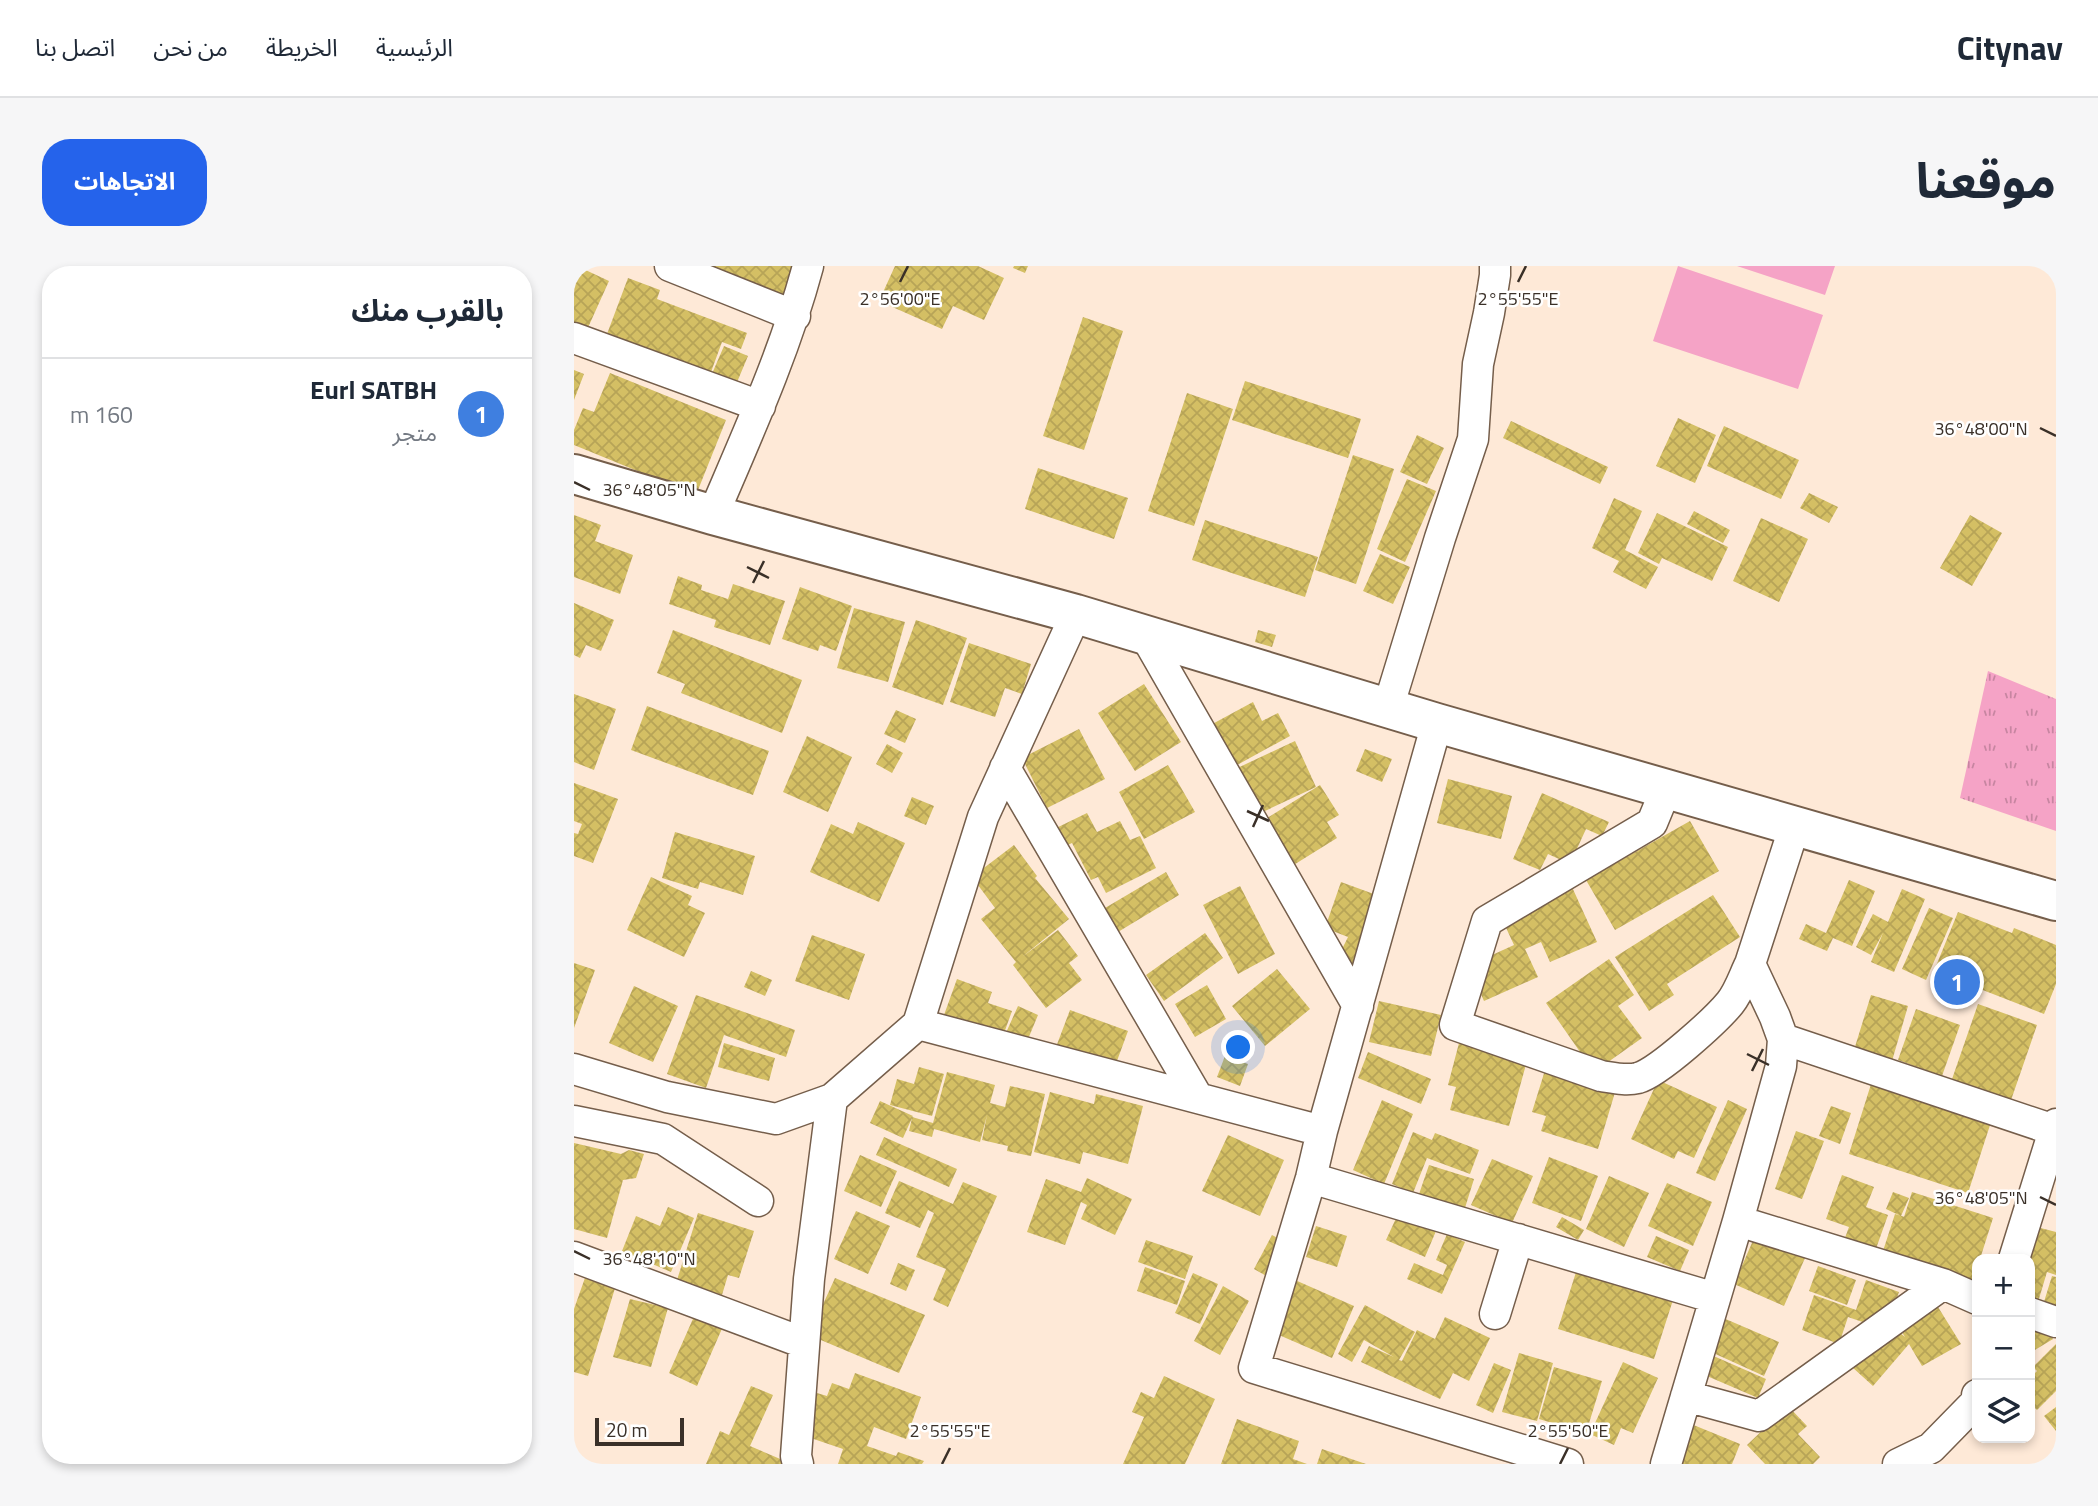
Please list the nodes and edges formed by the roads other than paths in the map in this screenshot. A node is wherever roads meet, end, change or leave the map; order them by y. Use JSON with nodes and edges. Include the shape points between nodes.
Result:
{"nodes":[{"id":1,"x":670,"y":266,"type":"edge"},
{"id":2,"x":808,"y":266,"type":"edge"},
{"id":3,"x":1495,"y":266,"type":"edge"},
{"id":4,"x":794,"y":316,"type":"junction"},
{"id":5,"x":574,"y":338,"type":"edge"},
{"id":6,"x":760,"y":406,"type":"junction"},
{"id":7,"x":574,"y":474,"type":"edge"},
{"id":8,"x":713,"y":515,"type":"junction"},
{"id":9,"x":1076,"y":614,"type":"junction"},
{"id":10,"x":1145,"y":635,"type":"junction"},
{"id":11,"x":1388,"y":708,"type":"junction"},
{"id":12,"x":1437,"y":723,"type":"junction"},
{"id":13,"x":1005,"y":768,"type":"junction"},
{"id":14,"x":1666,"y":789,"type":"junction"},
{"id":15,"x":1795,"y":825,"type":"junction"},
{"id":16,"x":2056,"y":901,"type":"edge"},
{"id":17,"x":1750,"y":964,"type":"junction"},
{"id":18,"x":1358,"y":1006,"type":"junction"},
{"id":19,"x":918,"y":1024,"type":"junction"},
{"id":20,"x":1783,"y":1039,"type":"junction"},
{"id":21,"x":574,"y":1069,"type":"edge"},
{"id":22,"x":1198,"y":1098,"type":"junction"},
{"id":23,"x":832,"y":1099,"type":"junction"},
{"id":24,"x":574,"y":1121,"type":"edge"},
{"id":25,"x":2055,"y":1127,"type":"edge"},
{"id":26,"x":1322,"y":1131,"type":"junction"},
{"id":27,"x":1311,"y":1178,"type":"junction"},
{"id":28,"x":758,"y":1201,"type":"dead end"},
{"id":29,"x":1738,"y":1221,"type":"junction"},
{"id":30,"x":1518,"y":1239,"type":"junction"},
{"id":31,"x":2016,"y":1254,"type":"edge"},
{"id":32,"x":574,"y":1257,"type":"edge"},
{"id":33,"x":1943,"y":1284,"type":"junction"},
{"id":34,"x":1715,"y":1297,"type":"junction"},
{"id":35,"x":1972,"y":1297,"type":"edge"},
{"id":36,"x":1495,"y":1314,"type":"dead end"},
{"id":37,"x":2035,"y":1315,"type":"edge"},
{"id":38,"x":2056,"y":1322,"type":"edge"},
{"id":39,"x":804,"y":1343,"type":"junction"},
{"id":40,"x":1686,"y":1396,"type":"junction"},
{"id":41,"x":1972,"y":1406,"type":"edge"},
{"id":42,"x":797,"y":1464,"type":"edge"},
{"id":43,"x":1568,"y":1464,"type":"edge"},
{"id":44,"x":1666,"y":1464,"type":"edge"},
{"id":45,"x":1898,"y":1464,"type":"edge"}],
"edges":[{"from":1,"to":4,"type":"street"},
{"from":2,"to":4,"type":"street"},
{"from":3,"to":11,"type":"street","via":[[1478,364],[1473,439]]},
{"from":4,"to":6,"type":"street"},
{"from":5,"to":6,"type":"street"},
{"from":6,"to":8,"type":"street"},
{"from":7,"to":8,"type":"street"},
{"from":8,"to":9,"type":"street"},
{"from":9,"to":10,"type":"street"},
{"from":9,"to":13,"type":"street"},
{"from":10,"to":11,"type":"street"},
{"from":10,"to":18,"type":"street"},
{"from":11,"to":12,"type":"street"},
{"from":12,"to":14,"type":"street"},
{"from":12,"to":18,"type":"street"},
{"from":13,"to":19,"type":"street","via":[[983,817]]},
{"from":13,"to":22,"type":"street"},
{"from":14,"to":15,"type":"street"},
{"from":14,"to":17,"type":"street","via":[[1652,823],[1487,921],[1455,1026],[1601,1076],[1640,1078],[1689,1042],[1732,1001]]},
{"from":15,"to":16,"type":"street"},
{"from":15,"to":17,"type":"street"},
{"from":17,"to":20,"type":"street"},
{"from":18,"to":26,"type":"street"},
{"from":19,"to":22,"type":"street"},
{"from":19,"to":23,"type":"street"},
{"from":20,"to":25,"type":"street"},
{"from":20,"to":29,"type":"street","via":[[1781,1066]]},
{"from":21,"to":23,"type":"street","via":[[667,1097],[776,1119]]},
{"from":22,"to":26,"type":"street"},
{"from":23,"to":39,"type":"street"},
{"from":24,"to":28,"type":"street","via":[[663,1139]]},
{"from":25,"to":31,"type":"street"},
{"from":26,"to":27,"type":"street"},
{"from":27,"to":30,"type":"street"},
{"from":27,"to":43,"type":"street","via":[[1254,1368]]},
{"from":29,"to":33,"type":"street"},
{"from":29,"to":34,"type":"street"},
{"from":30,"to":34,"type":"street"},
{"from":30,"to":36,"type":"street"},
{"from":32,"to":39,"type":"street"},
{"from":33,"to":35,"type":"street"},
{"from":33,"to":40,"type":"street","via":[[1759,1416]]},
{"from":34,"to":40,"type":"street"},
{"from":37,"to":38,"type":"street"},
{"from":39,"to":42,"type":"street"},
{"from":40,"to":44,"type":"street"},
{"from":41,"to":45,"type":"street","via":[[1931,1448]]}]}
